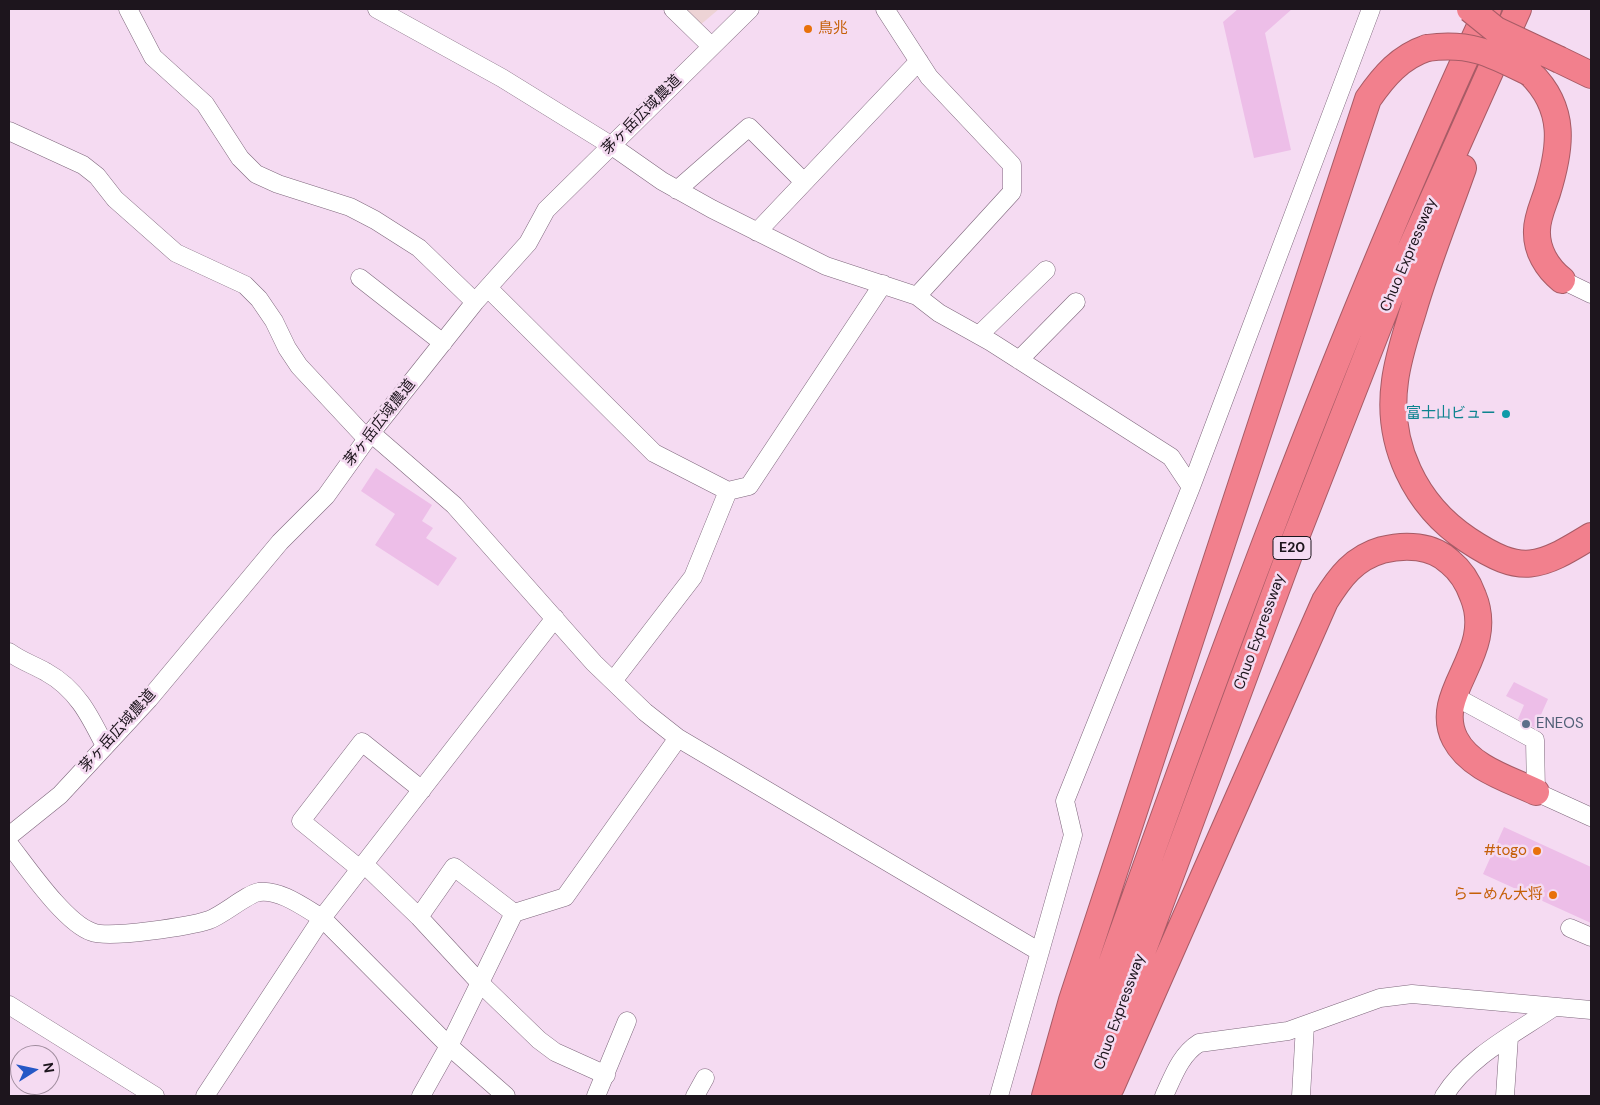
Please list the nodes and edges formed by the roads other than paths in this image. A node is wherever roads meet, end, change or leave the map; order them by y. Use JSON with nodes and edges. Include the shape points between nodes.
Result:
{"nodes":[{"id":1,"x":128,"y":9,"type":"edge"},
{"id":2,"x":377,"y":9,"type":"edge"},
{"id":3,"x":673,"y":9,"type":"edge"},
{"id":4,"x":750,"y":9,"type":"edge"},
{"id":5,"x":885,"y":9,"type":"edge"},
{"id":6,"x":1371,"y":9,"type":"edge"},
{"id":7,"x":1470,"y":9,"type":"edge"},
{"id":8,"x":1488,"y":9,"type":"edge"},
{"id":9,"x":1518,"y":9,"type":"edge"},
{"id":10,"x":1524,"y":9,"type":"edge"},
{"id":11,"x":711,"y":46,"type":"junction"},
{"id":12,"x":919,"y":61,"type":"junction"},
{"id":13,"x":1591,"y":75,"type":"edge"},
{"id":14,"x":9,"y":131,"type":"edge"},
{"id":15,"x":612,"y":146,"type":"junction"},
{"id":16,"x":804,"y":182,"type":"junction"},
{"id":17,"x":678,"y":190,"type":"junction"},
{"id":18,"x":757,"y":232,"type":"junction"},
{"id":19,"x":1046,"y":270,"type":"dead end"},
{"id":20,"x":360,"y":278,"type":"dead end"},
{"id":21,"x":1562,"y":280,"type":"joint"},
{"id":22,"x":883,"y":284,"type":"junction"},
{"id":23,"x":488,"y":288,"type":"junction"},
{"id":24,"x":1591,"y":294,"type":"edge"},
{"id":25,"x":917,"y":296,"type":"junction"},
{"id":26,"x":476,"y":302,"type":"junction"},
{"id":27,"x":1076,"y":302,"type":"dead end"},
{"id":28,"x":979,"y":335,"type":"junction"},
{"id":29,"x":443,"y":343,"type":"junction"},
{"id":30,"x":1019,"y":360,"type":"junction"},
{"id":31,"x":369,"y":436,"type":"junction"},
{"id":32,"x":1191,"y":487,"type":"junction"},
{"id":33,"x":728,"y":491,"type":"junction"},
{"id":34,"x":1591,"y":536,"type":"edge"},
{"id":35,"x":555,"y":618,"type":"junction"},
{"id":36,"x":9,"y":652,"type":"edge"},
{"id":37,"x":613,"y":681,"type":"junction"},
{"id":38,"x":1454,"y":696,"type":"junction"},
{"id":39,"x":678,"y":738,"type":"junction"},
{"id":40,"x":105,"y":746,"type":"junction"},
{"id":41,"x":422,"y":790,"type":"junction"},
{"id":42,"x":1536,"y":792,"type":"junction"},
{"id":43,"x":1591,"y":817,"type":"edge"},
{"id":44,"x":9,"y":836,"type":"edge"},
{"id":45,"x":9,"y":844,"type":"edge"},
{"id":46,"x":362,"y":867,"type":"junction"},
{"id":47,"x":514,"y":913,"type":"junction"},
{"id":48,"x":419,"y":917,"type":"junction"},
{"id":49,"x":322,"y":918,"type":"junction"},
{"id":50,"x":1570,"y":928,"type":"dead end"},
{"id":51,"x":1591,"y":937,"type":"edge"},
{"id":52,"x":1040,"y":952,"type":"junction"},
{"id":53,"x":480,"y":983,"type":"junction"},
{"id":54,"x":9,"y":1005,"type":"edge"},
{"id":55,"x":1554,"y":1007,"type":"junction"},
{"id":56,"x":1591,"y":1010,"type":"edge"},
{"id":57,"x":627,"y":1021,"type":"dead end"},
{"id":58,"x":1305,"y":1024,"type":"junction"},
{"id":59,"x":1509,"y":1037,"type":"junction"},
{"id":60,"x":448,"y":1046,"type":"junction"},
{"id":61,"x":606,"y":1074,"type":"junction"},
{"id":62,"x":705,"y":1078,"type":"dead end"},
{"id":63,"x":502,"y":1095,"type":"edge"},
{"id":64,"x":155,"y":1096,"type":"edge"},
{"id":65,"x":205,"y":1096,"type":"edge"},
{"id":66,"x":421,"y":1096,"type":"edge"},
{"id":67,"x":596,"y":1096,"type":"edge"},
{"id":68,"x":695,"y":1096,"type":"edge"},
{"id":69,"x":999,"y":1096,"type":"edge"},
{"id":70,"x":1045,"y":1096,"type":"edge"},
{"id":71,"x":1064,"y":1096,"type":"edge"},
{"id":72,"x":1089,"y":1096,"type":"edge"},
{"id":73,"x":1107,"y":1096,"type":"edge"},
{"id":74,"x":1164,"y":1096,"type":"edge"},
{"id":75,"x":1301,"y":1096,"type":"edge"},
{"id":76,"x":1444,"y":1096,"type":"edge"},
{"id":77,"x":1505,"y":1096,"type":"edge"}],
"edges":[{"from":1,"to":26,"type":"street","via":[[153,57],[206,104],[240,158],[256,174],[350,207],[375,220],[419,248]]},
{"from":2,"to":15,"type":"street","via":[[502,78]]},
{"from":3,"to":11,"type":"street"},
{"from":4,"to":11,"type":"street","name":"茅ヶ岳広域農道"},
{"from":5,"to":12,"type":"street"},
{"from":6,"to":32,"type":"street"},
{"from":7,"to":13,"type":"highway","bridge":true,"via":[[1496,30]]},
{"from":8,"to":71,"type":"highway","name":"Chuo Expressway","number":"E20","via":[[1375,265],[1266,540]]},
{"from":9,"to":72,"type":"highway","name":"Chuo Expressway","number":"E20","via":[[1395,284],[1292,547]]},
{"from":10,"to":34,"type":"highway","via":[[1419,290],[1395,382],[1397,436],[1403,462],[1431,508],[1448,525],[1484,550],[1514,564],[1530,565],[1555,558]]},
{"from":11,"to":15,"type":"street","name":"茅ヶ岳広域農道"},
{"from":12,"to":16,"type":"street"},
{"from":12,"to":25,"type":"street","via":[[929,77],[1012,164],[1012,192]]},
{"from":14,"to":31,"type":"street","via":[[83,165],[97,176],[115,199],[176,253],[245,285],[274,321],[299,366]]},
{"from":15,"to":17,"type":"street"},
{"from":15,"to":23,"type":"street","name":"茅ヶ岳広域農道","via":[[546,210],[528,243]]},
{"from":16,"to":17,"type":"street","via":[[749,127]]},
{"from":16,"to":18,"type":"street"},
{"from":17,"to":18,"type":"street"},
{"from":18,"to":22,"type":"street","via":[[826,266]]},
{"from":19,"to":28,"type":"street"},
{"from":20,"to":29,"type":"street"},
{"from":21,"to":24,"type":"street"},
{"from":21,"to":70,"type":"highway","bridge":true,"via":[[1544,260],[1536,232],[1557,162],[1557,123],[1551,99],[1543,85],[1530,73],[1486,52],[1465,46],[1450,45],[1413,53],[1384,77],[1368,99],[1075,991]]},
{"from":22,"to":25,"type":"street"},
{"from":22,"to":33,"type":"street","via":[[749,486]]},
{"from":23,"to":26,"type":"street","name":"茅ヶ岳広域農道"},
{"from":23,"to":33,"type":"street","via":[[654,453]]},
{"from":25,"to":28,"type":"street","via":[[939,313]]},
{"from":26,"to":29,"type":"street","name":"茅ヶ岳広域農道"},
{"from":27,"to":30,"type":"street"},
{"from":28,"to":30,"type":"street"},
{"from":29,"to":31,"type":"street","name":"茅ヶ岳広域農道"},
{"from":30,"to":32,"type":"street","via":[[1171,457]]},
{"from":31,"to":35,"type":"street","via":[[454,505]]},
{"from":31,"to":40,"type":"street","name":"茅ヶ岳広域農道","via":[[326,496],[280,542]]},
{"from":32,"to":52,"type":"street","via":[[1065,801],[1073,835]]},
{"from":33,"to":37,"type":"street","via":[[693,577]]},
{"from":35,"to":37,"type":"street"},
{"from":35,"to":41,"type":"street"},
{"from":36,"to":40,"type":"street","via":[[68,688],[85,706]]},
{"from":37,"to":39,"type":"street"},
{"from":38,"to":42,"type":"highway","via":[[1449,722],[1463,752],[1493,772]]},
{"from":38,"to":42,"type":"street","via":[[1534,740]]},
{"from":38,"to":73,"type":"highway","via":[[1477,644],[1479,629],[1475,600],[1459,570],[1444,556],[1409,546],[1370,554],[1354,563],[1325,601]]},
{"from":39,"to":47,"type":"street","via":[[565,896]]},
{"from":39,"to":52,"type":"street"},
{"from":40,"to":44,"type":"street","name":"茅ヶ岳広域農道","via":[[60,795]]},
{"from":41,"to":46,"type":"street"},
{"from":41,"to":46,"type":"street","via":[[362,742],[301,821]]},
{"from":42,"to":43,"type":"street"},
{"from":45,"to":49,"type":"street","via":[[47,893],[93,933],[135,934],[209,920],[259,892],[298,903]]},
{"from":46,"to":48,"type":"street"},
{"from":46,"to":49,"type":"street"},
{"from":47,"to":48,"type":"street","via":[[454,867]]},
{"from":47,"to":53,"type":"street"},
{"from":48,"to":53,"type":"street"},
{"from":49,"to":60,"type":"street"},
{"from":49,"to":65,"type":"street"},
{"from":50,"to":51,"type":"street"},
{"from":52,"to":69,"type":"street"},
{"from":53,"to":60,"type":"street"},
{"from":53,"to":61,"type":"street","via":[[555,1052]]},
{"from":54,"to":64,"type":"street"},
{"from":55,"to":56,"type":"street"},
{"from":55,"to":58,"type":"street","via":[[1412,994],[1380,998]]},
{"from":55,"to":59,"type":"street"},
{"from":57,"to":61,"type":"street"},
{"from":58,"to":74,"type":"street","via":[[1288,1031],[1199,1044],[1189,1050]]},
{"from":58,"to":75,"type":"street"},
{"from":59,"to":76,"type":"street","via":[[1460,1075]]},
{"from":59,"to":77,"type":"street"},
{"from":60,"to":63,"type":"street"},
{"from":60,"to":66,"type":"street"},
{"from":61,"to":67,"type":"street"},
{"from":62,"to":68,"type":"street"}]}
